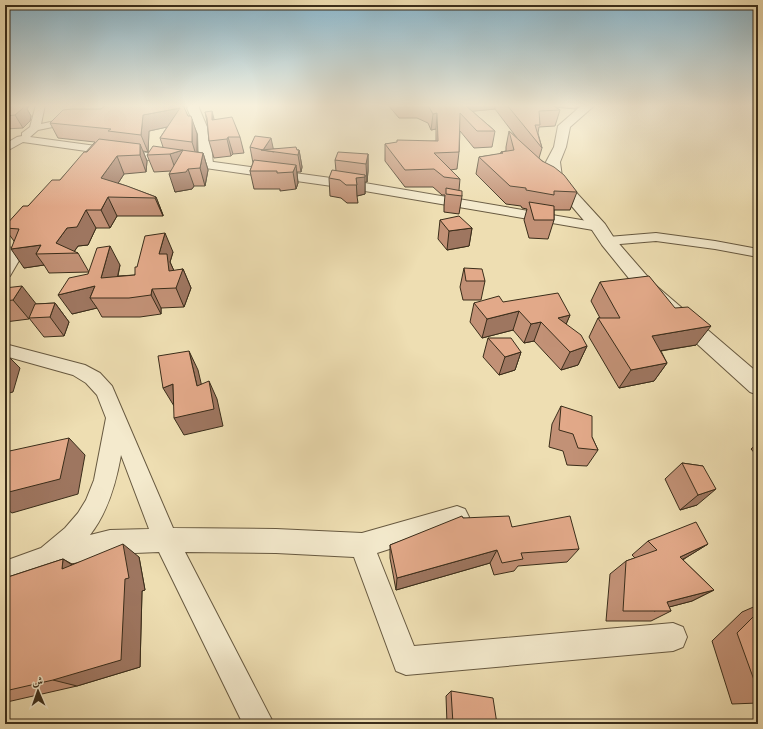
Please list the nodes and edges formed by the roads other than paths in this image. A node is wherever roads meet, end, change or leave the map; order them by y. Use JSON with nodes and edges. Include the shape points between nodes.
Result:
{"nodes":[{"id":1,"x":21,"y":139,"type":"joint"},
{"id":2,"x":204,"y":139,"type":"edge"},
{"id":3,"x":562,"y":139,"type":"edge"},
{"id":4,"x":5,"y":149,"type":"edge"},
{"id":5,"x":206,"y":164,"type":"junction"},
{"id":6,"x":603,"y":234,"type":"junction"},
{"id":7,"x":5,"y":251,"type":"edge"},
{"id":8,"x":758,"y":254,"type":"edge"},
{"id":9,"x":5,"y":273,"type":"edge"},
{"id":10,"x":5,"y":350,"type":"edge"},
{"id":11,"x":758,"y":386,"type":"edge"},
{"id":12,"x":116,"y":419,"type":"junction"},
{"id":13,"x":457,"y":517,"type":"edge"},
{"id":14,"x":166,"y":540,"type":"junction"},
{"id":15,"x":362,"y":545,"type":"junction"},
{"id":16,"x":46,"y":558,"type":"junction"},
{"id":17,"x":5,"y":574,"type":"edge"},
{"id":18,"x":672,"y":637,"type":"dead end"},
{"id":19,"x":259,"y":724,"type":"edge"}],
"edges":[{"from":1,"to":4,"type":"street"},
{"from":1,"to":5,"type":"street"},
{"from":2,"to":5,"type":"street"},
{"from":3,"to":6,"type":"street","via":[[553,162],[555,178]]},
{"from":5,"to":6,"type":"street","via":[[353,185]]},
{"from":6,"to":8,"type":"street","via":[[656,237]]},
{"from":6,"to":11,"type":"street","via":[[647,288]]},
{"from":7,"to":9,"type":"street","via":[[17,252]]},
{"from":10,"to":12,"type":"street","via":[[79,370],[93,378],[105,391]]},
{"from":12,"to":14,"type":"street"},
{"from":12,"to":16,"type":"street","via":[[105,483],[93,512],[76,534]]},
{"from":13,"to":15,"type":"street"},
{"from":14,"to":15,"type":"street"},
{"from":14,"to":16,"type":"street","via":[[110,542]]},
{"from":14,"to":19,"type":"street"},
{"from":15,"to":18,"type":"street","via":[[406,661]]},
{"from":16,"to":17,"type":"street"}]}
